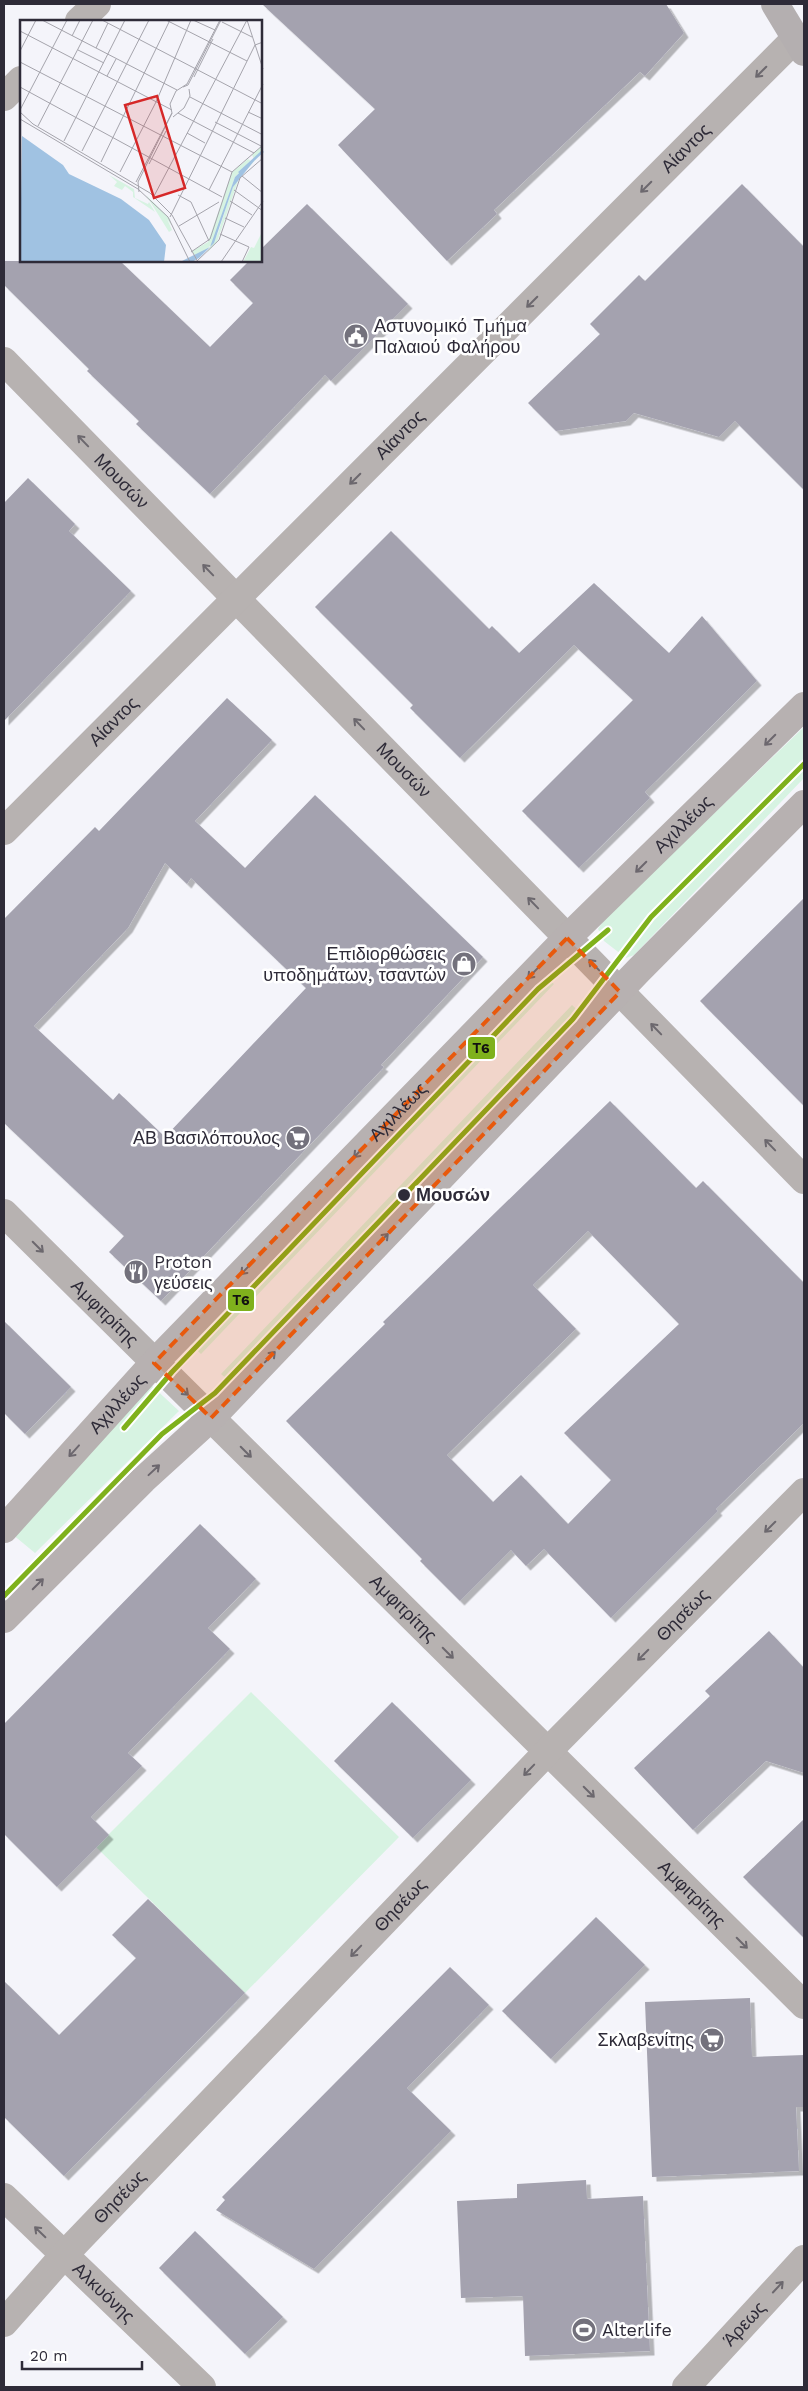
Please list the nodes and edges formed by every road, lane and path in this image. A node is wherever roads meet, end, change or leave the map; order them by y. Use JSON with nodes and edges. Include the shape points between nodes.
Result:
{"nodes":[{"id":1,"x":97,"y":4,"type":"edge"},
{"id":2,"x":775,"y":4,"type":"edge"},
{"id":3,"x":80,"y":20,"type":"edge"},
{"id":4,"x":800,"y":45,"type":"edge"},
{"id":5,"x":20,"y":81,"type":"edge"},
{"id":6,"x":4,"y":97,"type":"edge"},
{"id":7,"x":4,"y":361,"type":"edge"},
{"id":8,"x":236,"y":598,"type":"junction"},
{"id":9,"x":804,"y":706,"type":"edge"},
{"id":10,"x":804,"y":804,"type":"edge"},
{"id":11,"x":4,"y":831,"type":"edge"},
{"id":12,"x":567,"y":938,"type":"junction"},
{"id":13,"x":620,"y":992,"type":"junction"},
{"id":14,"x":804,"y":1180,"type":"edge"},
{"id":15,"x":4,"y":1213,"type":"edge"},
{"id":16,"x":154,"y":1363,"type":"junction"},
{"id":17,"x":211,"y":1418,"type":"junction"},
{"id":18,"x":804,"y":1492,"type":"edge"},
{"id":19,"x":4,"y":1529,"type":"edge"},
{"id":20,"x":4,"y":1619,"type":"edge"},
{"id":21,"x":548,"y":1751,"type":"junction"},
{"id":22,"x":804,"y":2005,"type":"edge"},
{"id":23,"x":4,"y":2197,"type":"edge"},
{"id":24,"x":64,"y":2255,"type":"junction"},
{"id":25,"x":804,"y":2260,"type":"edge"},
{"id":26,"x":4,"y":2323,"type":"edge"},
{"id":27,"x":202,"y":2387,"type":"edge"},
{"id":28,"x":686,"y":2387,"type":"edge"}],
"edges":[{"from":1,"to":3,"type":"street"},
{"from":2,"to":4,"type":"highway"},
{"from":4,"to":8,"type":"street","name":"Αίαντος","one_way":true},
{"from":5,"to":6,"type":"street"},
{"from":8,"to":7,"type":"street","name":"Μουσών","one_way":true},
{"from":8,"to":11,"type":"street","name":"Αίαντος"},
{"from":12,"to":8,"type":"street","name":"Μουσών","one_way":true},
{"from":9,"to":12,"type":"main road","name":"Αχιλλέως","one_way":true},
{"from":10,"to":13,"type":"main road"},
{"from":13,"to":12,"type":"street","name":"Μουσών","one_way":true},
{"from":12,"to":16,"type":"main road","name":"Αχιλλέως","one_way":true},
{"from":14,"to":13,"type":"street","name":"Μουσών","one_way":true},
{"from":17,"to":13,"type":"main road","one_way":true},
{"from":15,"to":16,"type":"street","name":"Αμφιτρίτης","one_way":true},
{"from":16,"to":17,"type":"street","name":"Αμφιτρίτης","one_way":true},
{"from":16,"to":19,"type":"main road","name":"Αχιλλέως","one_way":true},
{"from":20,"to":17,"type":"main road","one_way":true,"via":[[143,1480]]},
{"from":17,"to":21,"type":"street","name":"Αμφιτρίτης","one_way":true},
{"from":18,"to":21,"type":"street","name":"Θησέως","one_way":true},
{"from":21,"to":22,"type":"street","name":"Αμφιτρίτης","one_way":true},
{"from":21,"to":24,"type":"street","name":"Θησέως","one_way":true},
{"from":24,"to":23,"type":"street","name":"Αλκυόνης","one_way":true},
{"from":24,"to":26,"type":"street","name":"Θησέως"},
{"from":24,"to":27,"type":"street","name":"Αλκυόνης"},
{"from":28,"to":25,"type":"street","name":"Άρεως","one_way":true}]}
